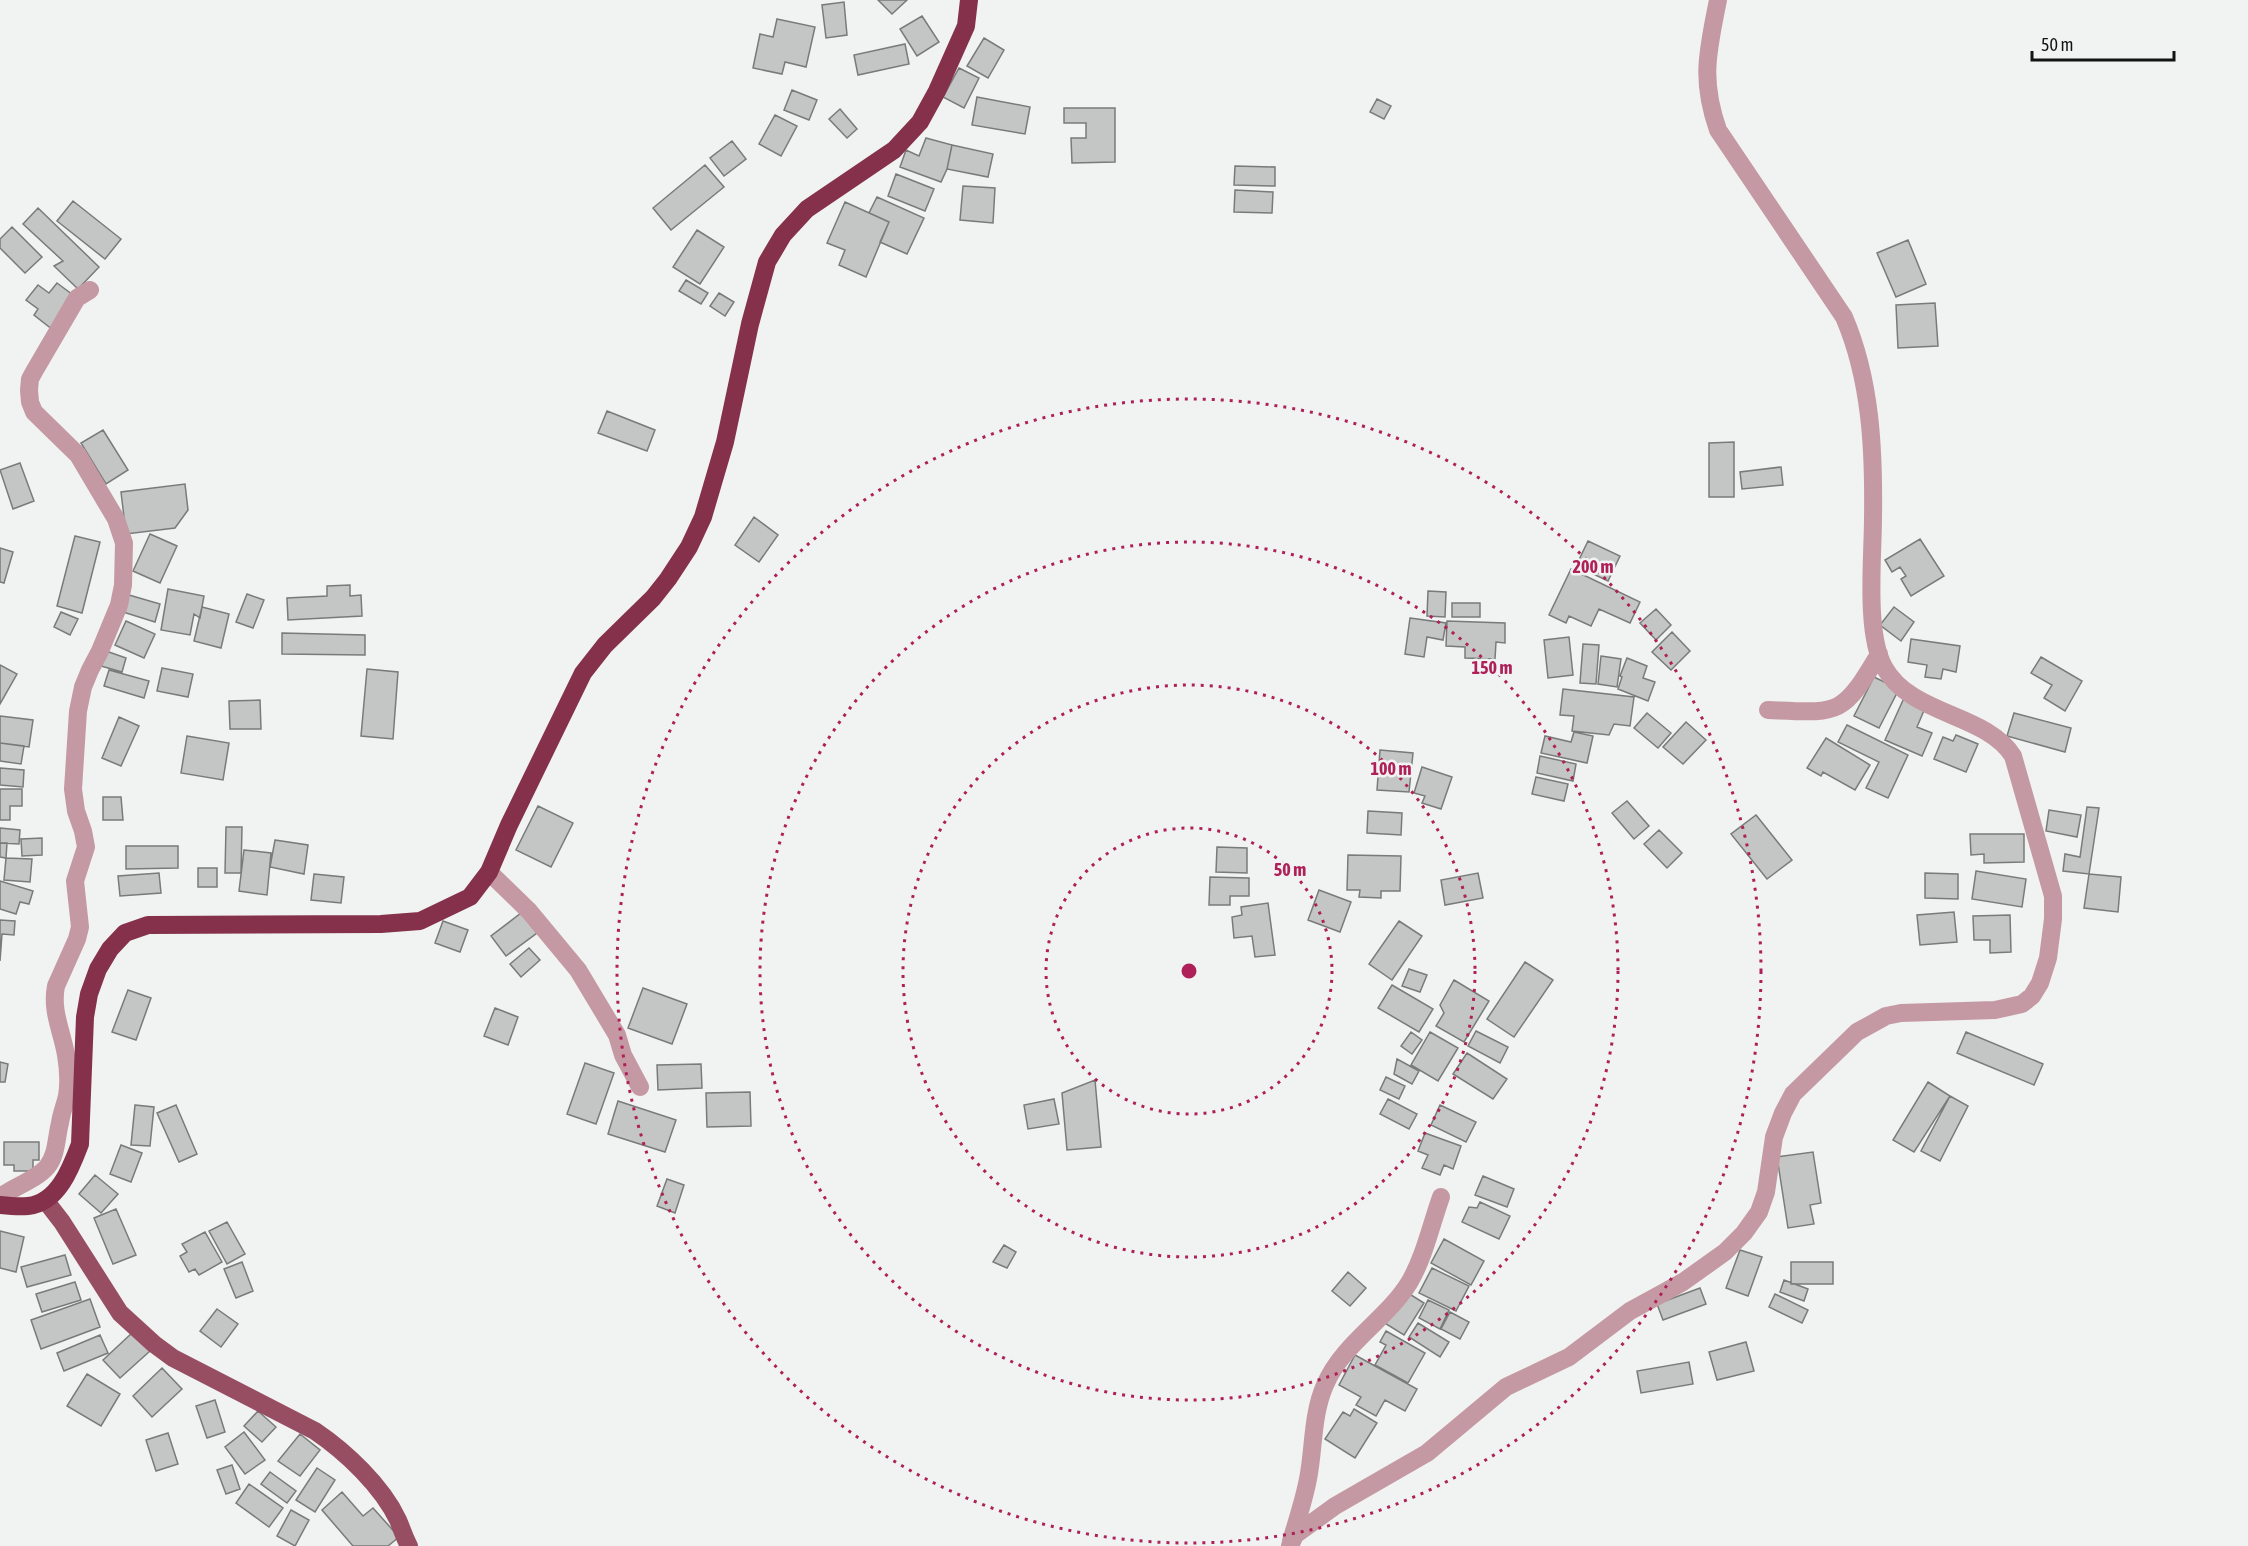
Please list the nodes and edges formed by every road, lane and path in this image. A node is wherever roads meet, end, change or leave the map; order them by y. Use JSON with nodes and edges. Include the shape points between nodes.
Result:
{"nodes":[{"id":1,"x":969,"y":0,"type":"edge"},
{"id":2,"x":1718,"y":0,"type":"edge"},
{"id":3,"x":90,"y":290,"type":"dead end"},
{"id":4,"x":1879,"y":654,"type":"junction"},
{"id":5,"x":1768,"y":710,"type":"dead end"},
{"id":6,"x":489,"y":872,"type":"junction"},
{"id":7,"x":640,"y":1087,"type":"dead end"},
{"id":8,"x":0,"y":1197,"type":"edge"},
{"id":9,"x":1441,"y":1197,"type":"dead end"},
{"id":10,"x":45,"y":1200,"type":"junction"},
{"id":11,"x":0,"y":1205,"type":"edge"},
{"id":12,"x":1290,"y":1544,"type":"edge"},
{"id":13,"x":409,"y":1546,"type":"edge"}],
"edges":[{"from":1,"to":6,"type":"highway","via":[[966,26],[920,122],[894,150],[807,209],[783,235],[767,262],[725,442],[703,516],[689,547],[653,597],[605,645],[583,674]]},
{"from":2,"to":4,"type":"street","via":[[1707,54],[1706,82],[1718,130],[1844,317],[1854,340],[1872,429],[1870,568]]},
{"from":3,"to":8,"type":"street","via":[[77,298],[30,379],[30,402],[42,421],[78,455],[116,519],[124,543],[123,585],[113,623],[83,687],[75,739],[74,799],[86,847],[75,881],[80,927],[54,994],[66,1055],[67,1097],[55,1150],[47,1167]]},
{"from":4,"to":5,"type":"street","via":[[1855,693],[1837,708],[1811,712]]},
{"from":4,"to":12,"type":"street","via":[[1883,667],[1909,693],[1994,735],[2013,756],[2053,905],[2045,972],[2032,996],[2022,1004],[1995,1010],[1894,1014],[1857,1032],[1793,1094],[1774,1137],[1759,1212],[1725,1252],[1683,1282],[1630,1311],[1569,1357],[1506,1386],[1427,1453],[1335,1506],[1295,1534]]},
{"from":6,"to":7,"type":"street","via":[[529,911],[578,970],[617,1035]]},
{"from":6,"to":10,"type":"highway","via":[[470,897],[420,921],[148,925],[125,933],[98,969],[89,994],[80,1144],[65,1177]]},
{"from":9,"to":12,"type":"street","via":[[1408,1284],[1332,1370],[1324,1386],[1308,1481]]},
{"from":10,"to":11,"type":"highway","via":[[30,1206]]},
{"from":10,"to":13,"type":"main road","via":[[120,1313],[136,1329],[173,1358],[336,1445],[386,1501]]}]}
